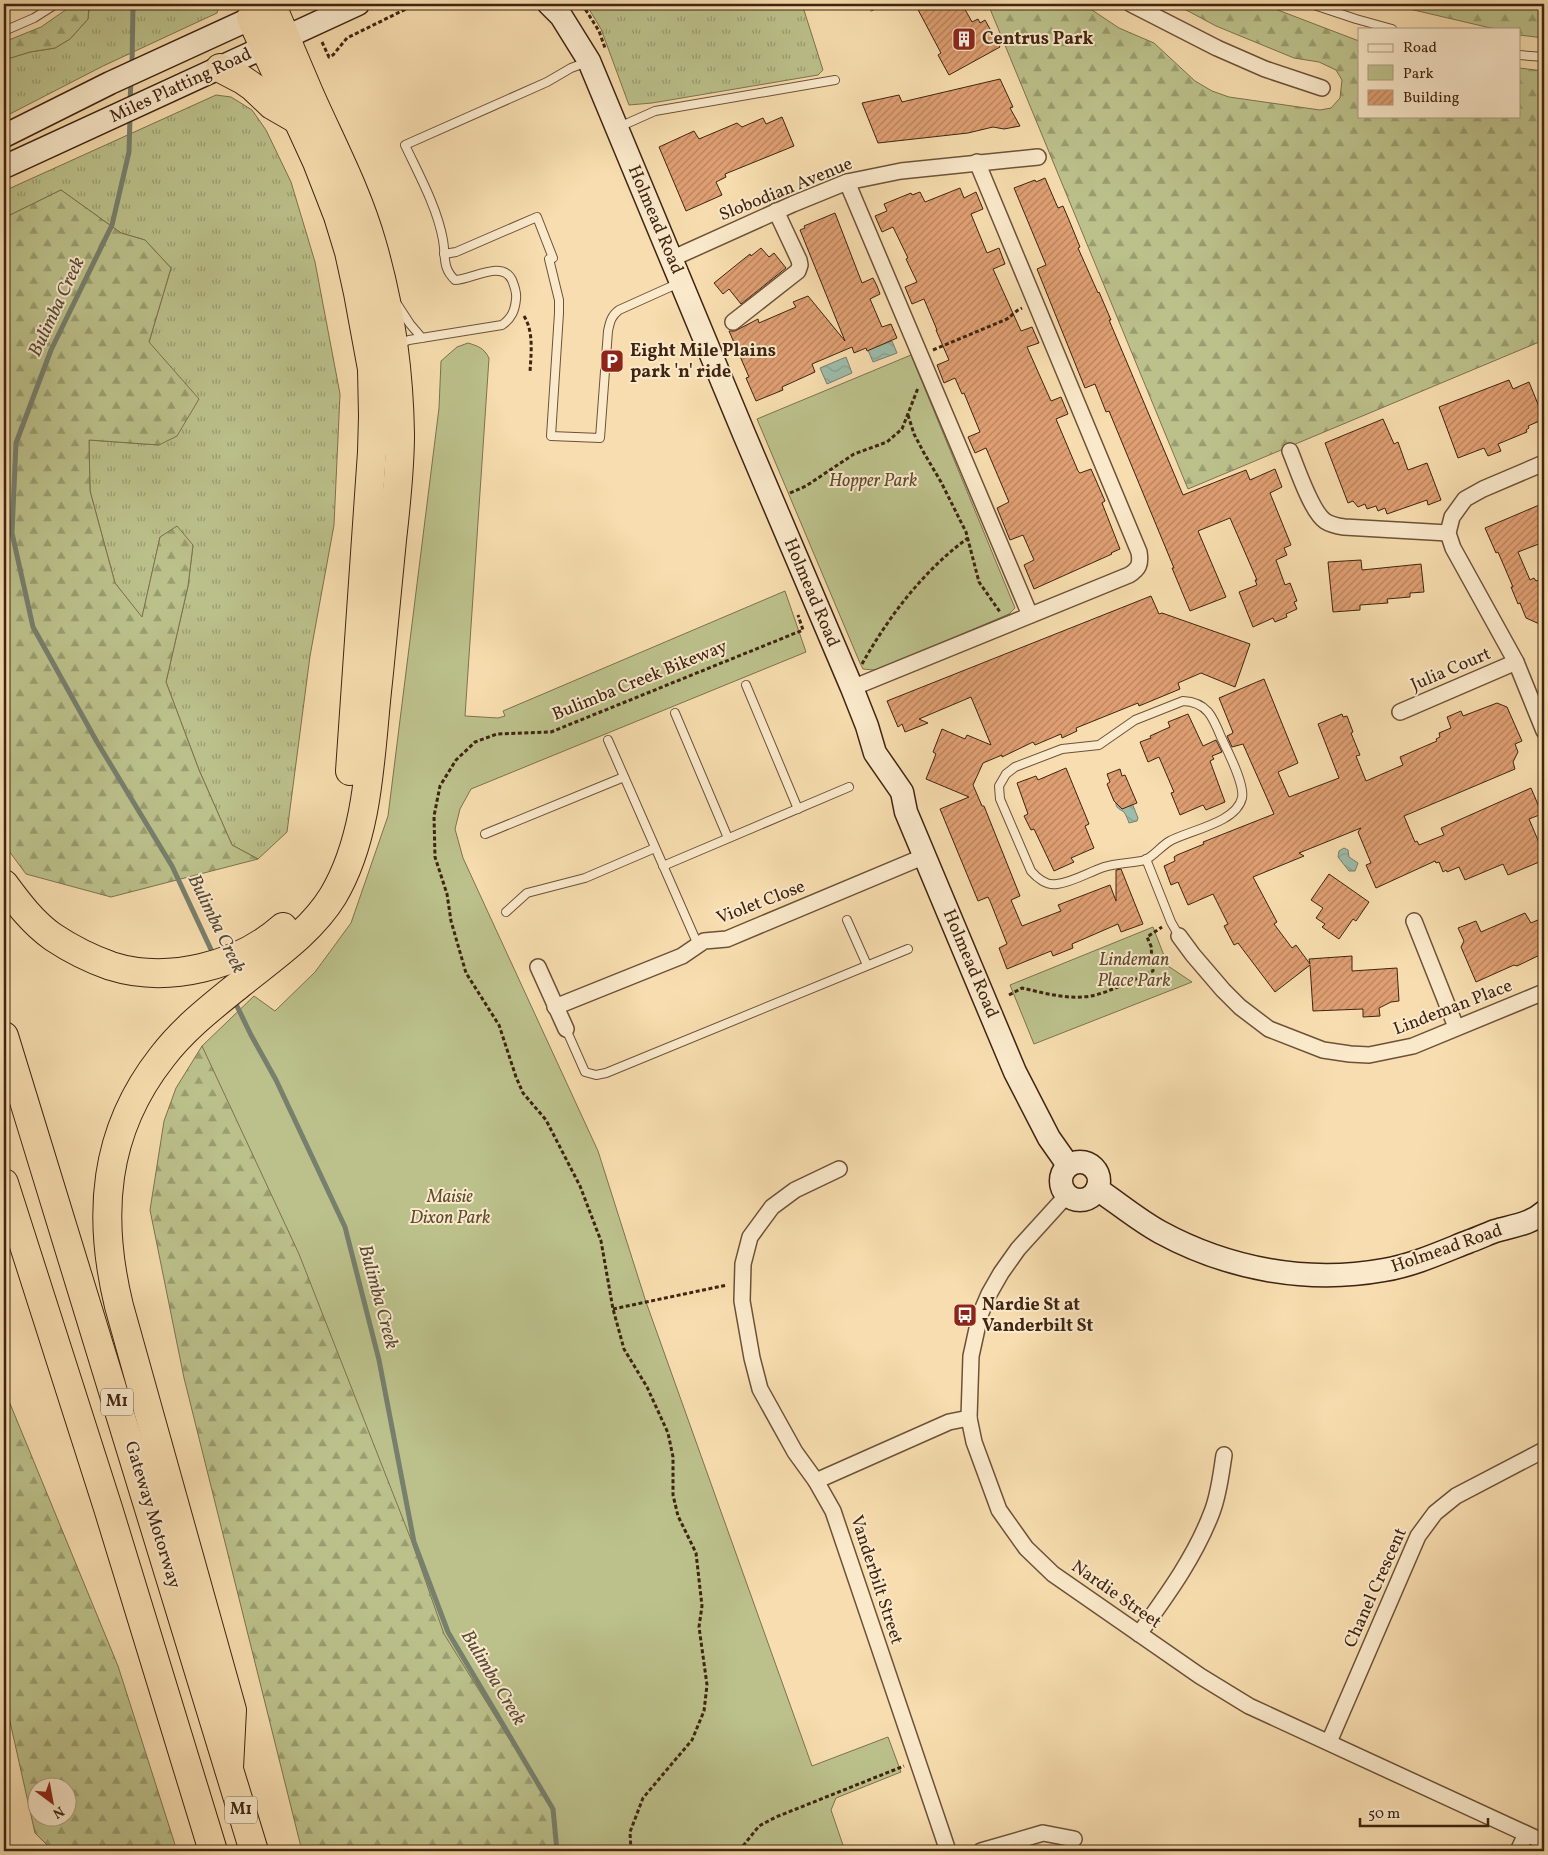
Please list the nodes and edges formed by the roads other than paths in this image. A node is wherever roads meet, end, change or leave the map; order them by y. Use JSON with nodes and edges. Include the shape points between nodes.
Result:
{"nodes":[{"id":1,"x":56,"y":4,"type":"edge"},
{"id":2,"x":358,"y":4,"type":"edge"},
{"id":3,"x":1131,"y":4,"type":"edge"},
{"id":4,"x":1311,"y":4,"type":"edge"},
{"id":5,"x":557,"y":8,"type":"edge"},
{"id":6,"x":265,"y":9,"type":"edge"},
{"id":7,"x":1388,"y":28,"type":"edge"},
{"id":8,"x":4,"y":31,"type":"edge"},
{"id":9,"x":275,"y":42,"type":"junction"},
{"id":10,"x":1520,"y":55,"type":"edge"},
{"id":11,"x":1544,"y":58,"type":"edge"},
{"id":12,"x":589,"y":62,"type":"junction"},
{"id":13,"x":220,"y":68,"type":"junction"},
{"id":14,"x":835,"y":80,"type":"dead end"},
{"id":15,"x":1322,"y":88,"type":"dead end"},
{"id":16,"x":298,"y":120,"type":"junction"},
{"id":17,"x":617,"y":128,"type":"junction"},
{"id":18,"x":4,"y":136,"type":"edge"},
{"id":19,"x":1038,"y":156,"type":"dead end"},
{"id":20,"x":977,"y":162,"type":"junction"},
{"id":21,"x":4,"y":167,"type":"edge"},
{"id":22,"x":847,"y":182,"type":"junction"},
{"id":23,"x":776,"y":211,"type":"junction"},
{"id":24,"x":444,"y":254,"type":"junction"},
{"id":25,"x":672,"y":259,"type":"junction"},
{"id":26,"x":681,"y":282,"type":"junction"},
{"id":27,"x":384,"y":294,"type":"junction"},
{"id":28,"x":733,"y":322,"type":"dead end"},
{"id":29,"x":422,"y":338,"type":"junction"},
{"id":30,"x":382,"y":357,"type":"junction"},
{"id":31,"x":1290,"y":451,"type":"dead end"},
{"id":32,"x":1544,"y":463,"type":"edge"},
{"id":33,"x":1448,"y":534,"type":"junction"},
{"id":34,"x":1030,"y":615,"type":"junction"},
{"id":35,"x":1516,"y":662,"type":"junction"},
{"id":36,"x":855,"y":678,"type":"junction"},
{"id":37,"x":746,"y":685,"type":"dead end"},
{"id":38,"x":1400,"y":712,"type":"dead end"},
{"id":39,"x":675,"y":714,"type":"dead end"},
{"id":40,"x":1544,"y":731,"type":"edge"},
{"id":41,"x":608,"y":740,"type":"dead end"},
{"id":42,"x":624,"y":777,"type":"junction"},
{"id":43,"x":849,"y":787,"type":"dead end"},
{"id":44,"x":798,"y":809,"type":"junction"},
{"id":45,"x":484,"y":834,"type":"dead end"},
{"id":46,"x":728,"y":838,"type":"junction"},
{"id":47,"x":656,"y":848,"type":"junction"},
{"id":48,"x":925,"y":856,"type":"junction"},
{"id":49,"x":1146,"y":859,"type":"junction"},
{"id":50,"x":663,"y":866,"type":"junction"},
{"id":51,"x":4,"y":884,"type":"edge"},
{"id":52,"x":506,"y":912,"type":"dead end"},
{"id":53,"x":847,"y":920,"type":"dead end"},
{"id":54,"x":1414,"y":921,"type":"dead end"},
{"id":55,"x":1179,"y":936,"type":"joint"},
{"id":56,"x":698,"y":945,"type":"junction"},
{"id":57,"x":908,"y":948,"type":"dead end"},
{"id":58,"x":246,"y":965,"type":"junction"},
{"id":59,"x":867,"y":966,"type":"junction"},
{"id":60,"x":538,"y":967,"type":"dead end"},
{"id":61,"x":1544,"y":992,"type":"edge"},
{"id":62,"x":555,"y":1007,"type":"junction"},
{"id":63,"x":1456,"y":1027,"type":"junction"},
{"id":64,"x":566,"y":1028,"type":"joint"},
{"id":65,"x":4,"y":1036,"type":"edge"},
{"id":66,"x":1068,"y":1166,"type":"junction"},
{"id":67,"x":839,"y":1170,"type":"dead end"},
{"id":68,"x":4,"y":1183,"type":"edge"},
{"id":69,"x":1097,"y":1189,"type":"junction"},
{"id":70,"x":1067,"y":1195,"type":"junction"},
{"id":71,"x":1544,"y":1212,"type":"edge"},
{"id":72,"x":969,"y":1418,"type":"junction"},
{"id":73,"x":1544,"y":1450,"type":"edge"},
{"id":74,"x":1224,"y":1455,"type":"dead end"},
{"id":75,"x":816,"y":1481,"type":"junction"},
{"id":76,"x":1139,"y":1634,"type":"junction"},
{"id":77,"x":1329,"y":1742,"type":"junction"},
{"id":78,"x":229,"y":1768,"type":"junction"},
{"id":79,"x":1526,"y":1834,"type":"junction"},
{"id":80,"x":1074,"y":1839,"type":"dead end"},
{"id":81,"x":1544,"y":1842,"type":"edge"},
{"id":82,"x":213,"y":1851,"type":"edge"},
{"id":83,"x":254,"y":1851,"type":"edge"},
{"id":84,"x":948,"y":1851,"type":"edge"},
{"id":85,"x":981,"y":1851,"type":"edge"},
{"id":86,"x":1518,"y":1851,"type":"edge"}],
"edges":[{"from":1,"to":8,"type":"lane"},
{"from":2,"to":9,"type":"street","name":"Miles Platting Road"},
{"from":3,"to":15,"type":"street","via":[[1217,48],[1265,69]]},
{"from":4,"to":7,"type":"lane"},
{"from":5,"to":12,"type":"street","name":"Holmead Road"},
{"from":6,"to":9,"type":"highway"},
{"from":6,"to":18,"type":"street","name":"Miles Platting Road"},
{"from":9,"to":13,"type":"street","name":"Miles Platting Road"},
{"from":9,"to":16,"type":"highway"},
{"from":9,"to":27,"type":"highway","via":[[346,173],[371,240]]},
{"from":10,"to":11,"type":"lane"},
{"from":12,"to":17,"type":"street","name":"Holmead Road"},
{"from":12,"to":24,"type":"lane","via":[[405,145],[434,212]]},
{"from":13,"to":16,"type":"highway","via":[[254,87],[272,104]]},
{"from":13,"to":21,"type":"street","name":"Miles Platting Road"},
{"from":14,"to":17,"type":"lane","via":[[655,111]]},
{"from":16,"to":30,"type":"highway","via":[[338,216],[358,293]]},
{"from":17,"to":25,"type":"street","name":"Holmead Road"},
{"from":19,"to":20,"type":"street","name":"Slobodian Avenue"},
{"from":20,"to":22,"type":"street","name":"Slobodian Avenue","via":[[901,171]]},
{"from":20,"to":34,"type":"street","via":[[1141,562],[1129,575]]},
{"from":22,"to":23,"type":"street","name":"Slobodian Avenue"},
{"from":22,"to":34,"type":"street"},
{"from":23,"to":25,"type":"street","name":"Slobodian Avenue"},
{"from":23,"to":28,"type":"street","via":[[799,260],[798,271]]},
{"from":24,"to":26,"type":"lane","via":[[456,252],[537,217],[551,258],[559,300],[551,436],[600,438],[610,320],[619,310]]},
{"from":24,"to":29,"type":"lane","via":[[445,268],[455,280],[491,270],[504,271],[511,276],[516,294],[514,311],[509,320],[493,327]]},
{"from":25,"to":26,"type":"street","name":"Holmead Road"},
{"from":26,"to":36,"type":"street","name":"Holmead Road"},
{"from":27,"to":29,"type":"lane","via":[[395,299]]},
{"from":27,"to":30,"type":"highway"},
{"from":29,"to":30,"type":"lane","via":[[409,340]]},
{"from":30,"to":58,"type":"highway","via":[[398,389],[398,488],[361,824],[355,848],[332,898],[317,918],[298,936]]},
{"from":31,"to":33,"type":"street","via":[[1314,507],[1324,520],[1344,527]]},
{"from":32,"to":33,"type":"street","via":[[1465,499],[1452,517]]},
{"from":33,"to":35,"type":"street"},
{"from":34,"to":36,"type":"street"},
{"from":35,"to":38,"type":"street","name":"Julia Court"},
{"from":35,"to":40,"type":"street"},
{"from":36,"to":48,"type":"street","name":"Holmead Road","via":[[875,753],[902,792],[906,812]]},
{"from":37,"to":44,"type":"lane"},
{"from":39,"to":46,"type":"lane"},
{"from":41,"to":42,"type":"lane"},
{"from":42,"to":45,"type":"lane"},
{"from":42,"to":47,"type":"lane"},
{"from":43,"to":44,"type":"lane"},
{"from":44,"to":46,"type":"lane"},
{"from":46,"to":50,"type":"lane"},
{"from":47,"to":50,"type":"lane"},
{"from":47,"to":52,"type":"lane","via":[[585,878],[527,894]]},
{"from":48,"to":56,"type":"street","name":"Violet Close","via":[[754,929]]},
{"from":48,"to":66,"type":"street","name":"Holmead Road","via":[[1015,1072],[1049,1138]]},
{"from":49,"to":49,"type":"lane","via":[[1104,867],[1057,884],[1047,883],[1031,871],[1000,798],[999,786],[1015,767],[1062,750],[1099,745],[1135,720],[1183,701],[1192,701],[1209,711],[1219,730],[1241,784],[1242,798],[1227,817],[1169,842]]},
{"from":49,"to":55,"type":"lane"},
{"from":50,"to":56,"type":"lane"},
{"from":51,"to":58,"type":"highway","via":[[36,923],[52,936],[93,959],[113,966],[154,972]]},
{"from":53,"to":59,"type":"lane"},
{"from":54,"to":63,"type":"street"},
{"from":55,"to":63,"type":"street","name":"Lindeman Place","via":[[1223,990],[1253,1018],[1269,1029],[1323,1050],[1350,1054],[1393,1051]]},
{"from":56,"to":62,"type":"street","name":"Violet Close","via":[[682,956]]},
{"from":57,"to":59,"type":"lane"},
{"from":58,"to":78,"type":"highway","via":[[162,1057],[132,1104],[120,1131],[108,1188],[111,1275],[232,1710]]},
{"from":59,"to":64,"type":"lane","via":[[596,1075],[585,1072]]},
{"from":60,"to":62,"type":"street"},
{"from":61,"to":63,"type":"street","name":"Lindeman Place"},
{"from":62,"to":64,"type":"street"},
{"from":65,"to":78,"type":"highway","name":"Gateway Motorway","number":"M1"},
{"from":66,"to":69,"type":"street","via":[[1079,1161],[1090,1164],[1099,1177]]},
{"from":66,"to":70,"type":"street","via":[[1060,1182]]},
{"from":67,"to":75,"type":"street","name":"Vanderbilt Street","via":[[795,1190],[772,1207],[750,1237],[743,1264],[742,1301],[760,1389],[791,1446]]},
{"from":68,"to":82,"type":"highway","number":"M1"},
{"from":69,"to":70,"type":"street","via":[[1083,1200]]},
{"from":69,"to":71,"type":"street","name":"Holmead Road","via":[[1140,1219],[1191,1248],[1263,1269],[1320,1276],[1352,1275],[1414,1263],[1492,1232],[1526,1223]]},
{"from":70,"to":72,"type":"street","name":"Nardie Street","via":[[1018,1249],[989,1294],[980,1315],[971,1356]]},
{"from":72,"to":75,"type":"street","via":[[949,1422]]},
{"from":72,"to":76,"type":"street","name":"Nardie Street","via":[[981,1464],[999,1510],[1026,1548],[1053,1574]]},
{"from":73,"to":77,"type":"street","name":"Chanel Crescent","via":[[1456,1496],[1436,1513],[1418,1536]]},
{"from":74,"to":76,"type":"street","via":[[1213,1510],[1197,1545],[1180,1576]]},
{"from":75,"to":84,"type":"street","name":"Vanderbilt Street","via":[[833,1511]]},
{"from":76,"to":77,"type":"street","name":"Nardie Street","via":[[1249,1706]]},
{"from":77,"to":79,"type":"street","name":"Nardie Street"},
{"from":78,"to":83,"type":"highway","name":"Gateway Motorway","number":"M1"},
{"from":79,"to":81,"type":"street","name":"Nardie Street"},
{"from":79,"to":86,"type":"street"},
{"from":80,"to":85,"type":"street","via":[[1043,1833]]}]}
